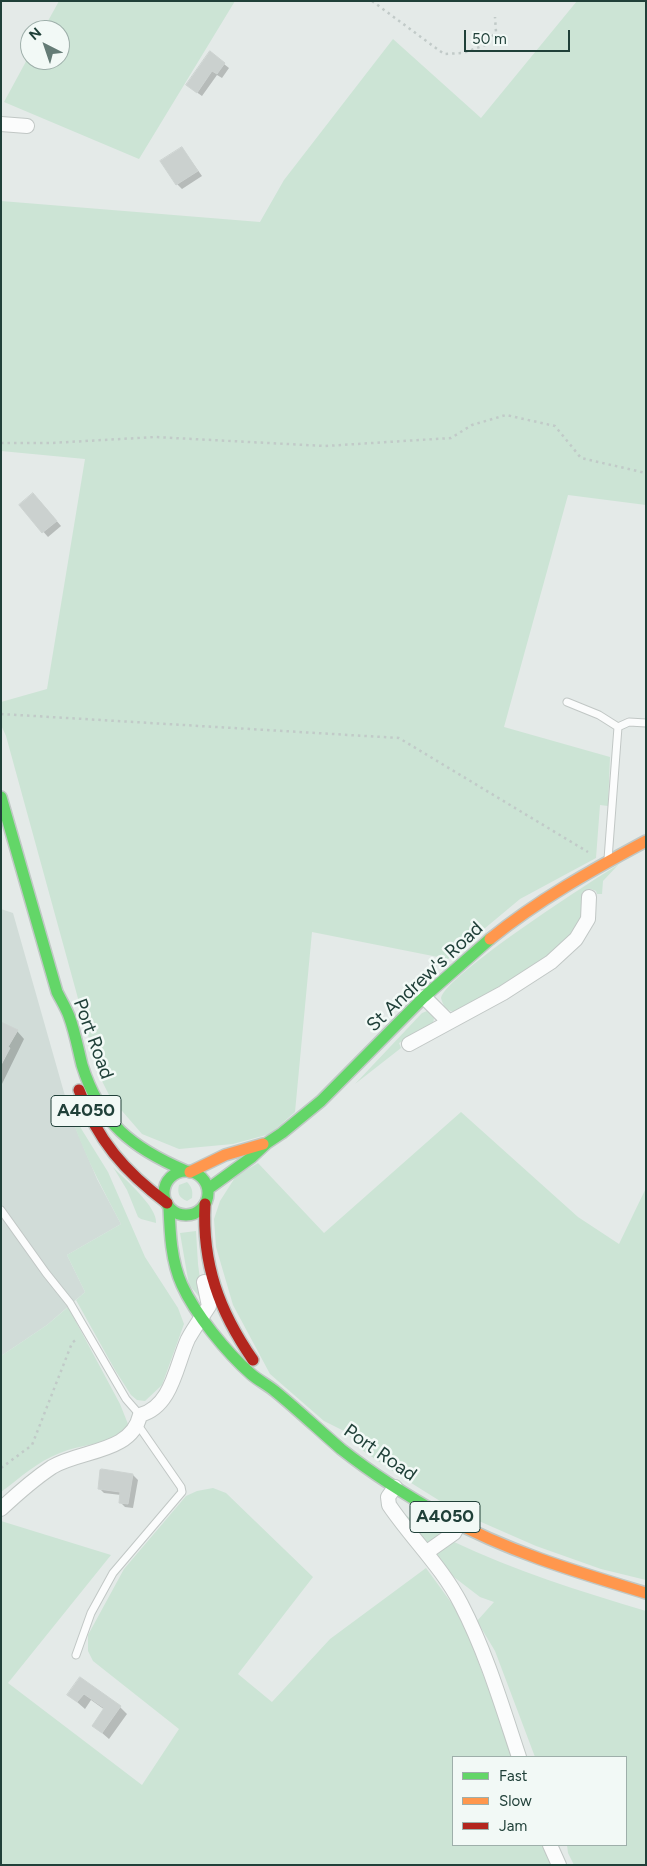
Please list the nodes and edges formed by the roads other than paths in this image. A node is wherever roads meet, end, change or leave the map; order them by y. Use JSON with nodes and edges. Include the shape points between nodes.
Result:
{"nodes":[{"id":1,"x":1,"y":124,"type":"edge"},
{"id":2,"x":27,"y":126,"type":"dead end"},
{"id":3,"x":567,"y":702,"type":"dead end"},
{"id":4,"x":646,"y":723,"type":"edge"},
{"id":5,"x":618,"y":727,"type":"junction"},
{"id":6,"x":1,"y":797,"type":"edge"},
{"id":7,"x":3,"y":812,"type":"edge"},
{"id":8,"x":646,"y":841,"type":"edge"},
{"id":9,"x":603,"y":863,"type":"junction"},
{"id":10,"x":589,"y":897,"type":"dead end"},
{"id":11,"x":57,"y":992,"type":"junction"},
{"id":12,"x":424,"y":997,"type":"junction"},
{"id":13,"x":58,"y":1019,"type":"dead end"},
{"id":14,"x":448,"y":1022,"type":"junction"},
{"id":15,"x":409,"y":1044,"type":"dead end"},
{"id":16,"x":66,"y":1047,"type":"dead end"},
{"id":17,"x":267,"y":1143,"type":"junction"},
{"id":18,"x":188,"y":1171,"type":"junction"},
{"id":19,"x":208,"y":1189,"type":"junction"},
{"id":20,"x":205,"y":1204,"type":"junction"},
{"id":21,"x":168,"y":1205,"type":"junction"},
{"id":22,"x":1,"y":1210,"type":"edge"},
{"id":23,"x":208,"y":1264,"type":"junction"},
{"id":24,"x":202,"y":1318,"type":"junction"},
{"id":25,"x":273,"y":1390,"type":"junction"},
{"id":26,"x":139,"y":1420,"type":"junction"},
{"id":27,"x":395,"y":1487,"type":"junction"},
{"id":28,"x":1,"y":1509,"type":"edge"},
{"id":29,"x":459,"y":1524,"type":"junction"},
{"id":30,"x":427,"y":1552,"type":"junction"},
{"id":31,"x":646,"y":1593,"type":"edge"},
{"id":32,"x":76,"y":1656,"type":"dead end"},
{"id":33,"x":519,"y":1756,"type":"edge"},
{"id":34,"x":550,"y":1846,"type":"edge"},
{"id":35,"x":559,"y":1865,"type":"edge"}],
"edges":[{"from":1,"to":2,"type":"street"},
{"from":3,"to":5,"type":"lane"},
{"from":4,"to":5,"type":"lane","via":[[629,722]]},
{"from":5,"to":9,"type":"lane"},
{"from":6,"to":7,"type":"main road","name":"Port Road","number":"A4050"},
{"from":7,"to":11,"type":"main road","name":"Port Road","number":"A4050"},
{"from":8,"to":9,"type":"main road","name":"St Andrew's Road"},
{"from":9,"to":12,"type":"main road","name":"St Andrew's Road","via":[[544,899],[491,938]]},
{"from":10,"to":14,"type":"street","via":[[588,920],[576,939],[551,962],[504,993]]},
{"from":11,"to":13,"type":"main road","name":"Port Road","number":"A4050"},
{"from":11,"to":18,"type":"main road","name":"Port Road","number":"A4050","via":[[69,1016],[93,1092],[106,1116],[132,1144]]},
{"from":12,"to":14,"type":"street"},
{"from":12,"to":17,"type":"main road","name":"St Andrew's Road","via":[[348,1075],[301,1118]]},
{"from":14,"to":15,"type":"street"},
{"from":16,"to":21,"type":"main road","name":"Port Road","number":"A4050","via":[[80,1096],[102,1139],[126,1170]]},
{"from":17,"to":18,"type":"main road","name":"St Andrew's Road","via":[[244,1148]]},
{"from":17,"to":19,"type":"main road","name":"St Andrew's Road"},
{"from":18,"to":19,"type":"main road","via":[[201,1176]]},
{"from":18,"to":21,"type":"main road","via":[[179,1172],[166,1183],[164,1190]]},
{"from":19,"to":20,"type":"main road"},
{"from":20,"to":21,"type":"main road","via":[[190,1215],[175,1212]]},
{"from":20,"to":23,"type":"main road","name":"Port Road","number":"A4050"},
{"from":21,"to":24,"type":"main road","name":"Port Road","number":"A4050","via":[[171,1249],[177,1274]]},
{"from":22,"to":26,"type":"lane","via":[[70,1303]]},
{"from":23,"to":24,"type":"street","via":[[203,1278],[209,1306]]},
{"from":23,"to":25,"type":"main road","name":"Port Road","number":"A4050","via":[[226,1316]]},
{"from":24,"to":25,"type":"main road","name":"Port Road","number":"A4050","via":[[252,1376]]},
{"from":24,"to":26,"type":"street","via":[[188,1338],[166,1396]]},
{"from":25,"to":27,"type":"main road","name":"Port Road","number":"A4050","via":[[349,1455]]},
{"from":26,"to":28,"type":"street","via":[[126,1440],[54,1467]]},
{"from":26,"to":32,"type":"lane","via":[[182,1492],[113,1573],[91,1613]]},
{"from":27,"to":29,"type":"main road","name":"Port Road","number":"A4050"},
{"from":27,"to":30,"type":"street","via":[[388,1497],[389,1505]]},
{"from":29,"to":30,"type":"street","via":[[454,1533]]},
{"from":29,"to":31,"type":"main road","name":"Port Road","number":"A4050","via":[[514,1550]]},
{"from":30,"to":33,"type":"street","via":[[461,1603],[490,1669]]},
{"from":34,"to":35,"type":"street"}]}
